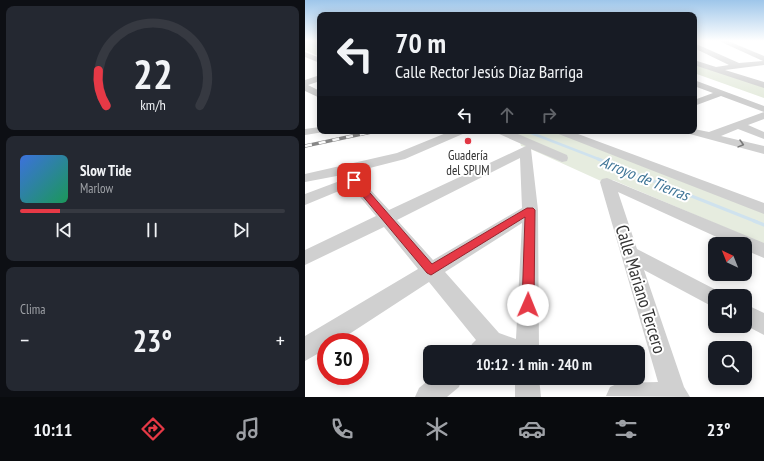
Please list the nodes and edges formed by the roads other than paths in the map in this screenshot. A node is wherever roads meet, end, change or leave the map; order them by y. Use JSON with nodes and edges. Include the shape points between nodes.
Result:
{"nodes":[{"id":1,"x":724,"y":60,"type":"edge"},
{"id":2,"x":697,"y":63,"type":"edge"},
{"id":3,"x":764,"y":64,"type":"edge"},
{"id":4,"x":738,"y":66,"type":"junction"},
{"id":5,"x":712,"y":68,"type":"junction"},
{"id":6,"x":317,"y":79,"type":"edge"},
{"id":7,"x":305,"y":83,"type":"edge"},
{"id":8,"x":761,"y":83,"type":"edge"},
{"id":9,"x":697,"y":84,"type":"edge"},
{"id":10,"x":305,"y":87,"type":"edge"},
{"id":11,"x":317,"y":93,"type":"edge"},
{"id":12,"x":722,"y":93,"type":"junction"},
{"id":13,"x":697,"y":102,"type":"edge"},
{"id":14,"x":764,"y":109,"type":"edge"},
{"id":15,"x":764,"y":115,"type":"edge"},
{"id":16,"x":738,"y":125,"type":"junction"},
{"id":17,"x":317,"y":130,"type":"edge"},
{"id":18,"x":305,"y":132,"type":"edge"},
{"id":19,"x":697,"y":133,"type":"edge"},
{"id":20,"x":454,"y":134,"type":"edge"},
{"id":21,"x":508,"y":134,"type":"edge"},
{"id":22,"x":568,"y":134,"type":"edge"},
{"id":23,"x":710,"y":136,"type":"junction"},
{"id":24,"x":764,"y":136,"type":"edge"},
{"id":25,"x":764,"y":150,"type":"edge"},
{"id":26,"x":562,"y":158,"type":"dead end"},
{"id":27,"x":349,"y":175,"type":"junction"},
{"id":28,"x":305,"y":178,"type":"edge"},
{"id":29,"x":305,"y":200,"type":"edge"},
{"id":30,"x":764,"y":209,"type":"edge"},
{"id":31,"x":530,"y":210,"type":"junction"},
{"id":32,"x":386,"y":219,"type":"junction"},
{"id":33,"x":764,"y":251,"type":"edge"},
{"id":34,"x":631,"y":254,"type":"junction"},
{"id":35,"x":305,"y":258,"type":"edge"},
{"id":36,"x":431,"y":270,"type":"junction"},
{"id":37,"x":708,"y":295,"type":"edge"},
{"id":38,"x":752,"y":318,"type":"edge"},
{"id":39,"x":764,"y":324,"type":"edge"},
{"id":40,"x":485,"y":345,"type":"edge"},
{"id":41,"x":527,"y":345,"type":"edge"},
{"id":42,"x":305,"y":349,"type":"edge"},
{"id":43,"x":442,"y":385,"type":"edge"},
{"id":44,"x":527,"y":385,"type":"edge"},
{"id":45,"x":619,"y":396,"type":"edge"},
{"id":46,"x":675,"y":396,"type":"edge"},
{"id":47,"x":427,"y":397,"type":"edge"},
{"id":48,"x":527,"y":397,"type":"edge"}],
"edges":[{"from":1,"to":4,"type":"street"},
{"from":2,"to":5,"type":"street"},
{"from":3,"to":4,"type":"street"},
{"from":4,"to":5,"type":"street"},
{"from":5,"to":8,"type":"street"},
{"from":6,"to":7,"type":"street"},
{"from":9,"to":12,"type":"street"},
{"from":10,"to":11,"type":"street"},
{"from":12,"to":13,"type":"street"},
{"from":12,"to":14,"type":"street"},
{"from":15,"to":16,"type":"street"},
{"from":16,"to":23,"type":"street"},
{"from":16,"to":24,"type":"street"},
{"from":17,"to":18,"type":"street"},
{"from":19,"to":23,"type":"street"},
{"from":20,"to":27,"type":"street"},
{"from":21,"to":26,"type":"street"},
{"from":22,"to":30,"type":"street"},
{"from":23,"to":25,"type":"street","one_way":true},
{"from":27,"to":28,"type":"street"},
{"from":27,"to":29,"type":"street"},
{"from":27,"to":32,"type":"street"},
{"from":31,"to":32,"type":"street","via":[[526,150]]},
{"from":31,"to":36,"type":"street"},
{"from":31,"to":41,"type":"street"},
{"from":32,"to":35,"type":"street"},
{"from":32,"to":36,"type":"street"},
{"from":33,"to":34,"type":"street","name":"Calle Mariano Tercero","via":[[607,182]]},
{"from":34,"to":37,"type":"street"},
{"from":34,"to":46,"type":"street","name":"Calle Mariano Tercero"},
{"from":36,"to":40,"type":"street"},
{"from":36,"to":42,"type":"street"},
{"from":38,"to":39,"type":"street"},
{"from":43,"to":47,"type":"street"},
{"from":44,"to":48,"type":"street"},
{"from":45,"to":46,"type":"street"}]}
